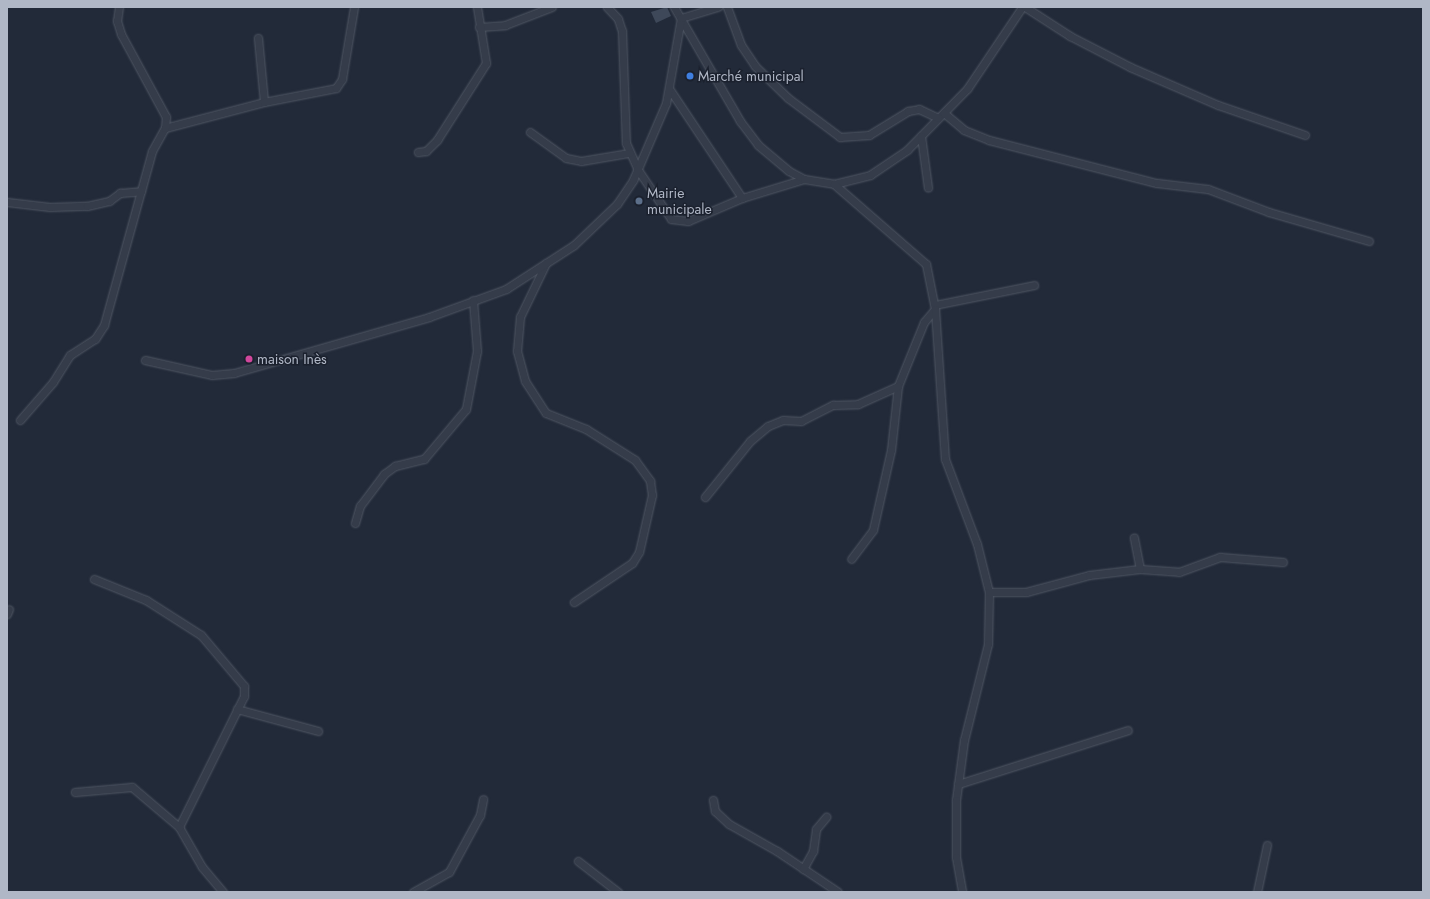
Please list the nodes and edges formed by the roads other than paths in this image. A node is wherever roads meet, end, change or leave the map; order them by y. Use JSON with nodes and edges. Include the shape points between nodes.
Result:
{"nodes":[{"id":1,"x":118,"y":7,"type":"edge"},
{"id":2,"x":354,"y":7,"type":"edge"},
{"id":3,"x":477,"y":7,"type":"edge"},
{"id":4,"x":552,"y":7,"type":"edge"},
{"id":5,"x":607,"y":7,"type":"edge"},
{"id":6,"x":674,"y":7,"type":"edge"},
{"id":7,"x":718,"y":7,"type":"edge"},
{"id":8,"x":727,"y":7,"type":"edge"},
{"id":9,"x":1021,"y":8,"type":"edge"},
{"id":10,"x":681,"y":18,"type":"junction"},
{"id":11,"x":479,"y":27,"type":"junction"},
{"id":12,"x":258,"y":38,"type":"dead end"},
{"id":13,"x":670,"y":90,"type":"junction"},
{"id":14,"x":264,"y":102,"type":"junction"},
{"id":15,"x":941,"y":116,"type":"junction"},
{"id":16,"x":165,"y":128,"type":"junction"},
{"id":17,"x":530,"y":132,"type":"dead end"},
{"id":18,"x":1305,"y":135,"type":"dead end"},
{"id":19,"x":921,"y":136,"type":"junction"},
{"id":20,"x":418,"y":152,"type":"dead end"},
{"id":21,"x":629,"y":153,"type":"junction"},
{"id":22,"x":638,"y":170,"type":"junction"},
{"id":23,"x":804,"y":179,"type":"junction"},
{"id":24,"x":834,"y":184,"type":"junction"},
{"id":25,"x":928,"y":188,"type":"dead end"},
{"id":26,"x":141,"y":191,"type":"junction"},
{"id":27,"x":742,"y":198,"type":"junction"},
{"id":28,"x":7,"y":202,"type":"edge"},
{"id":29,"x":1369,"y":241,"type":"dead end"},
{"id":30,"x":546,"y":263,"type":"junction"},
{"id":31,"x":1034,"y":285,"type":"dead end"},
{"id":32,"x":473,"y":300,"type":"junction"},
{"id":33,"x":935,"y":307,"type":"junction"},
{"id":34,"x":145,"y":360,"type":"dead end"},
{"id":35,"x":898,"y":386,"type":"junction"},
{"id":36,"x":20,"y":420,"type":"dead end"},
{"id":37,"x":705,"y":497,"type":"dead end"},
{"id":38,"x":355,"y":523,"type":"dead end"},
{"id":39,"x":1134,"y":538,"type":"dead end"},
{"id":40,"x":851,"y":559,"type":"dead end"},
{"id":41,"x":1283,"y":562,"type":"dead end"},
{"id":42,"x":1140,"y":569,"type":"junction"},
{"id":43,"x":94,"y":579,"type":"dead end"},
{"id":44,"x":989,"y":592,"type":"junction"},
{"id":45,"x":574,"y":602,"type":"dead end"},
{"id":46,"x":237,"y":709,"type":"junction"},
{"id":47,"x":1128,"y":730,"type":"dead end"},
{"id":48,"x":318,"y":731,"type":"dead end"},
{"id":49,"x":958,"y":784,"type":"junction"},
{"id":50,"x":75,"y":792,"type":"dead end"},
{"id":51,"x":483,"y":799,"type":"dead end"},
{"id":52,"x":713,"y":800,"type":"dead end"},
{"id":53,"x":826,"y":817,"type":"dead end"},
{"id":54,"x":179,"y":827,"type":"junction"},
{"id":55,"x":1267,"y":845,"type":"dead end"},
{"id":56,"x":578,"y":861,"type":"dead end"},
{"id":57,"x":803,"y":868,"type":"junction"},
{"id":58,"x":223,"y":892,"type":"edge"},
{"id":59,"x":413,"y":892,"type":"edge"},
{"id":60,"x":618,"y":892,"type":"edge"},
{"id":61,"x":838,"y":892,"type":"edge"},
{"id":62,"x":962,"y":892,"type":"edge"},
{"id":63,"x":1257,"y":892,"type":"edge"}],
"edges":[{"from":1,"to":16,"type":"street","via":[[117,21],[121,34],[162,107]]},
{"from":2,"to":14,"type":"street","via":[[342,79],[336,88]]},
{"from":3,"to":11,"type":"street"},
{"from":4,"to":11,"type":"street","via":[[505,25]]},
{"from":5,"to":21,"type":"street","via":[[618,19],[622,31]]},
{"from":6,"to":10,"type":"street"},
{"from":7,"to":10,"type":"street"},
{"from":8,"to":15,"type":"street","via":[[741,45],[755,66],[788,98],[840,137],[869,135],[908,111],[919,109]]},
{"from":9,"to":15,"type":"street","via":[[984,68]]},
{"from":9,"to":18,"type":"street","via":[[1130,68],[1218,105]]},
{"from":10,"to":13,"type":"street"},
{"from":10,"to":23,"type":"street","via":[[740,121],[758,145],[789,171]]},
{"from":11,"to":20,"type":"street","via":[[486,63],[477,81],[432,146]]},
{"from":12,"to":14,"type":"street"},
{"from":13,"to":22,"type":"street"},
{"from":13,"to":27,"type":"street"},
{"from":14,"to":16,"type":"street"},
{"from":15,"to":19,"type":"street"},
{"from":15,"to":29,"type":"street","via":[[964,130],[989,140],[1157,184],[1208,189],[1269,212]]},
{"from":16,"to":26,"type":"street","via":[[152,152]]},
{"from":17,"to":21,"type":"street","via":[[566,158],[581,161]]},
{"from":19,"to":24,"type":"street","via":[[883,168],[855,181]]},
{"from":19,"to":25,"type":"street"},
{"from":21,"to":22,"type":"street"},
{"from":22,"to":27,"type":"street","via":[[671,219],[676,222],[688,221]]},
{"from":22,"to":30,"type":"street","via":[[607,217]]},
{"from":23,"to":24,"type":"street"},
{"from":23,"to":27,"type":"street"},
{"from":24,"to":33,"type":"street","via":[[926,264]]},
{"from":26,"to":28,"type":"street","via":[[120,193],[109,201],[87,206],[50,207]]},
{"from":26,"to":36,"type":"street","via":[[104,325],[95,340],[70,355],[53,382]]},
{"from":30,"to":32,"type":"street","via":[[524,274],[506,289]]},
{"from":30,"to":45,"type":"street","via":[[520,317],[517,352],[526,381],[546,413],[586,429],[635,460],[650,481],[652,495],[638,552],[632,563]]},
{"from":31,"to":33,"type":"street"},
{"from":32,"to":34,"type":"street","via":[[329,347],[220,375]]},
{"from":32,"to":38,"type":"street","via":[[477,351],[466,410],[424,459],[395,466],[384,474],[360,506]]},
{"from":33,"to":35,"type":"street","via":[[924,322]]},
{"from":33,"to":44,"type":"street","via":[[945,459],[977,544]]},
{"from":35,"to":37,"type":"street","via":[[858,404],[833,405],[801,421],[783,420],[768,426],[750,441]]},
{"from":35,"to":40,"type":"street","via":[[881,506],[868,540]]},
{"from":39,"to":42,"type":"street"},
{"from":41,"to":42,"type":"street","via":[[1220,557],[1179,572]]},
{"from":42,"to":44,"type":"street","via":[[1089,575],[1026,592]]},
{"from":43,"to":46,"type":"street","via":[[146,600],[201,635],[244,686]]},
{"from":44,"to":49,"type":"street","via":[[988,644],[970,714]]},
{"from":46,"to":48,"type":"street"},
{"from":46,"to":54,"type":"street"},
{"from":47,"to":49,"type":"street"},
{"from":49,"to":62,"type":"street","via":[[955,833]]},
{"from":50,"to":54,"type":"street","via":[[132,788]]},
{"from":51,"to":59,"type":"street","via":[[480,815],[449,872]]},
{"from":52,"to":57,"type":"street","via":[[716,811],[729,824]]},
{"from":53,"to":57,"type":"street","via":[[816,830],[813,851]]},
{"from":54,"to":58,"type":"street","via":[[202,868]]},
{"from":55,"to":63,"type":"street"},
{"from":56,"to":60,"type":"street"},
{"from":57,"to":61,"type":"street"}]}
